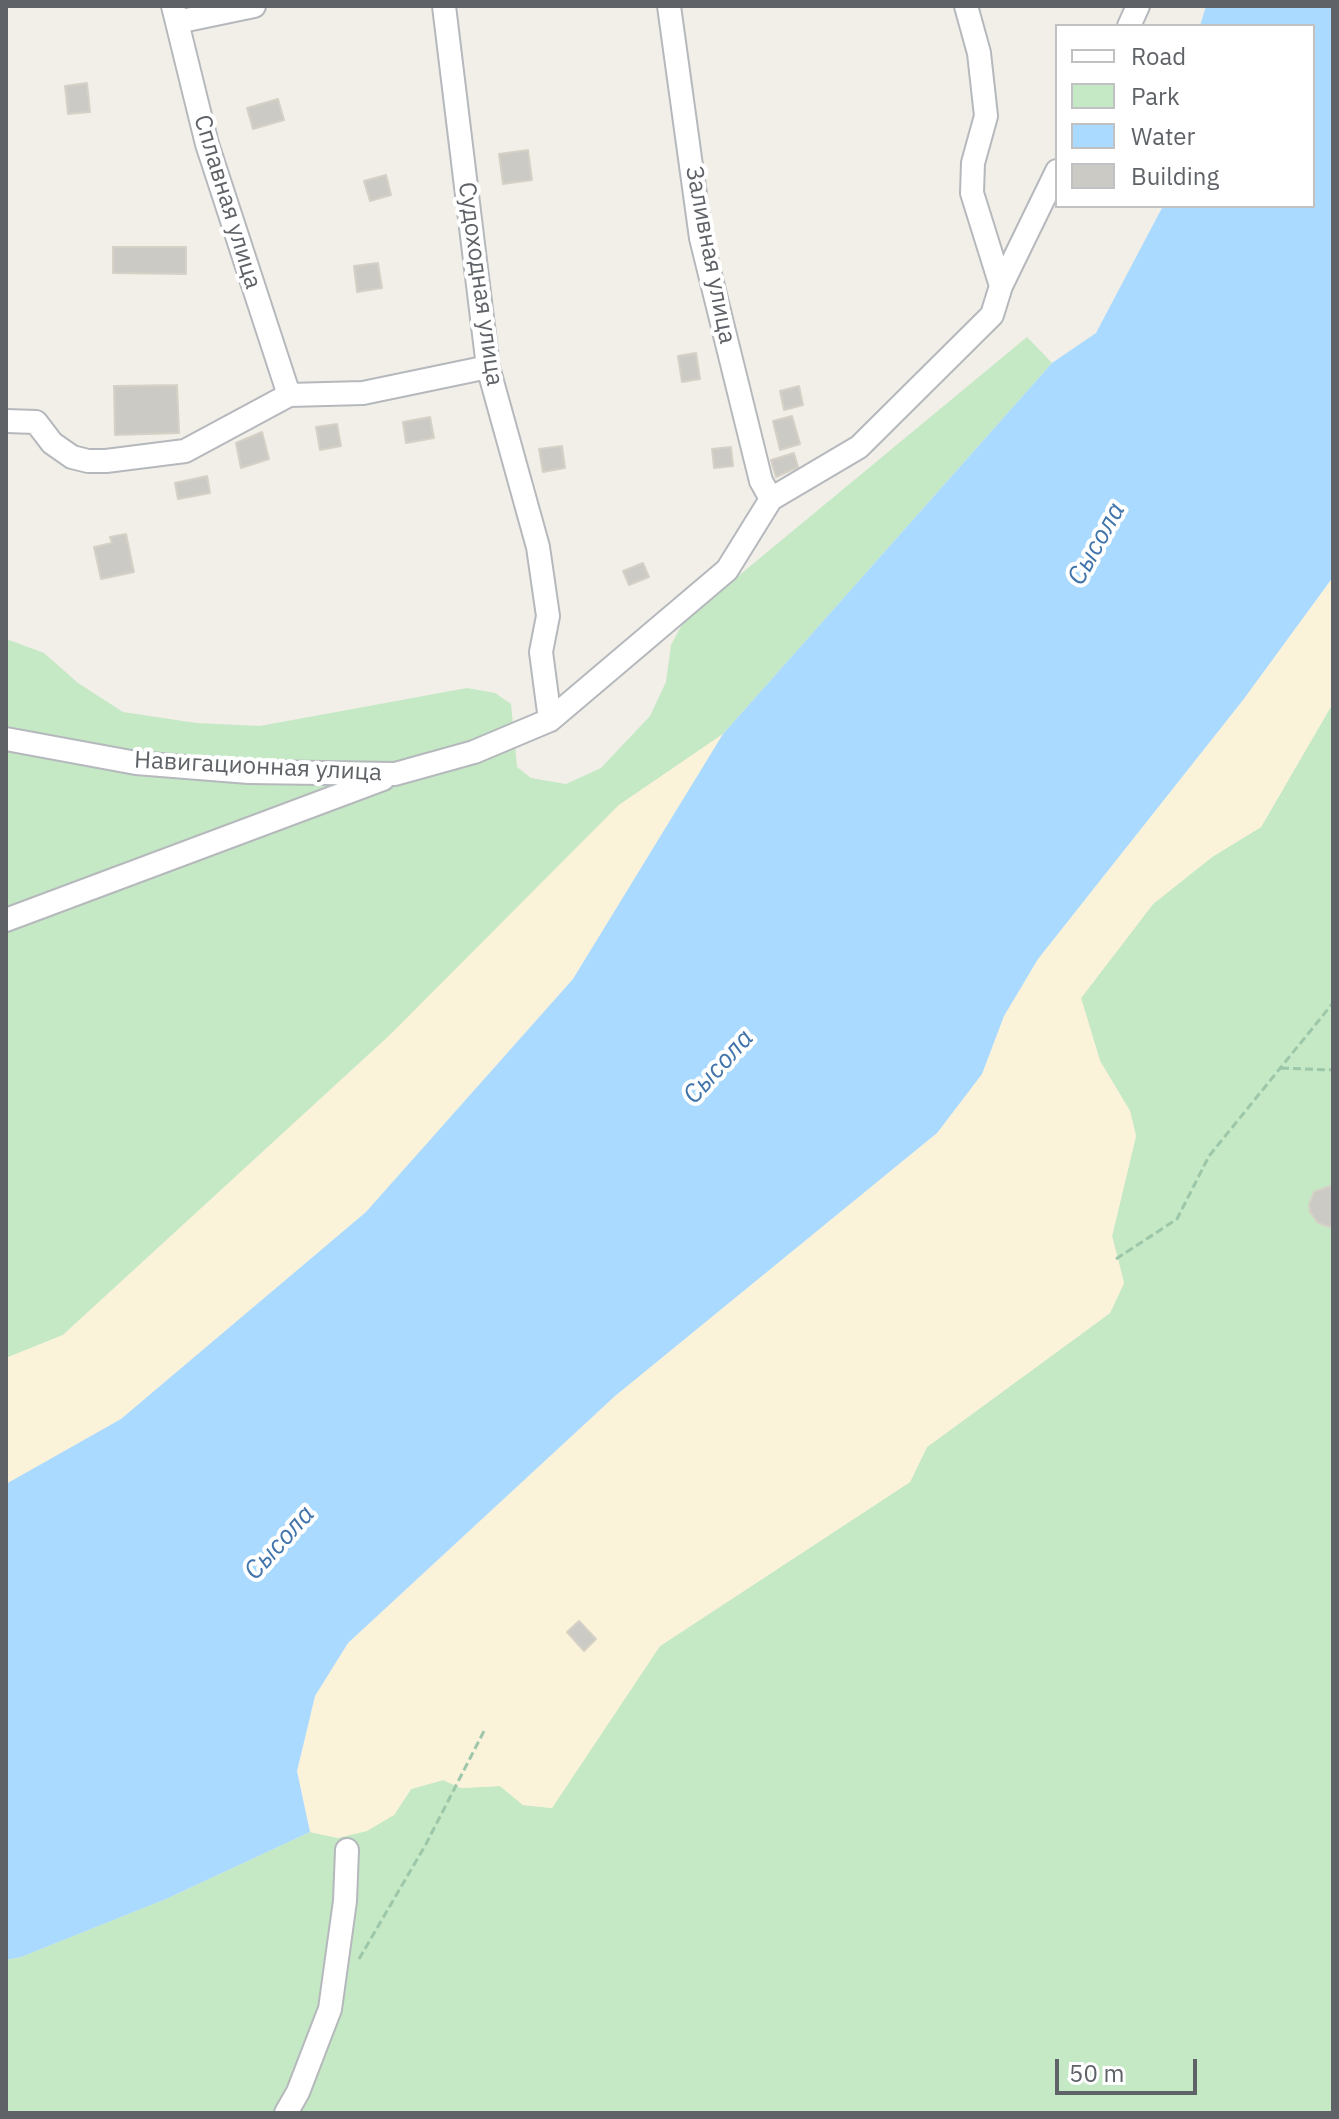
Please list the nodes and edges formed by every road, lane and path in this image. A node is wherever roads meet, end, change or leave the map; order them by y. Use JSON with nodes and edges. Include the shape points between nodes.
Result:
{"nodes":[{"id":1,"x":254,"y":6,"type":"edge"},
{"id":2,"x":444,"y":6,"type":"edge"},
{"id":3,"x":669,"y":6,"type":"edge"},
{"id":4,"x":966,"y":6,"type":"edge"},
{"id":5,"x":175,"y":14,"type":"edge"},
{"id":6,"x":1055,"y":175,"type":"edge"},
{"id":7,"x":1001,"y":286,"type":"junction"},
{"id":8,"x":488,"y":367,"type":"junction"},
{"id":9,"x":289,"y":395,"type":"junction"},
{"id":10,"x":6,"y":421,"type":"edge"},
{"id":11,"x":771,"y":499,"type":"junction"},
{"id":12,"x":550,"y":720,"type":"junction"},
{"id":13,"x":6,"y":739,"type":"edge"},
{"id":14,"x":395,"y":774,"type":"junction"},
{"id":15,"x":6,"y":920,"type":"edge"},
{"id":16,"x":1333,"y":1003,"type":"edge"},
{"id":17,"x":1281,"y":1068,"type":"junction"},
{"id":18,"x":1333,"y":1070,"type":"edge"},
{"id":19,"x":1116,"y":1259,"type":"dead end"},
{"id":20,"x":484,"y":1731,"type":"dead end"},
{"id":21,"x":347,"y":1850,"type":"dead end"},
{"id":22,"x":354,"y":1968,"type":"dead end"},
{"id":23,"x":286,"y":2113,"type":"edge"}],
"edges":[{"from":1,"to":5,"type":"street"},
{"from":2,"to":8,"type":"street","name":"Судоходная улица"},
{"from":3,"to":11,"type":"street","name":"Заливная улица","via":[[701,238],[761,481]]},
{"from":4,"to":7,"type":"street","via":[[979,53],[986,116],[973,163],[972,193]]},
{"from":5,"to":9,"type":"street","name":"Сплавная улица","via":[[207,144]]},
{"from":6,"to":7,"type":"street"},
{"from":7,"to":11,"type":"street","via":[[992,315],[859,447]]},
{"from":8,"to":9,"type":"street","via":[[363,393]]},
{"from":8,"to":12,"type":"street","name":"Судоходная улица","via":[[538,547],[548,616],[541,652]]},
{"from":9,"to":10,"type":"street","via":[[185,451],[106,461],[72,457],[36,422]]},
{"from":11,"to":12,"type":"street","name":"Навигационная улица","via":[[727,570]]},
{"from":12,"to":14,"type":"street","name":"Навигационная улица","via":[[474,752]]},
{"from":13,"to":14,"type":"street","name":"Навигационная улица","via":[[136,763],[249,772]]},
{"from":14,"to":15,"type":"street"},
{"from":16,"to":17,"type":"path"},
{"from":17,"to":18,"type":"path"},
{"from":17,"to":19,"type":"path","via":[[1209,1156],[1177,1219]]},
{"from":20,"to":22,"type":"path"},
{"from":21,"to":23,"type":"street","via":[[330,2009]]}]}
